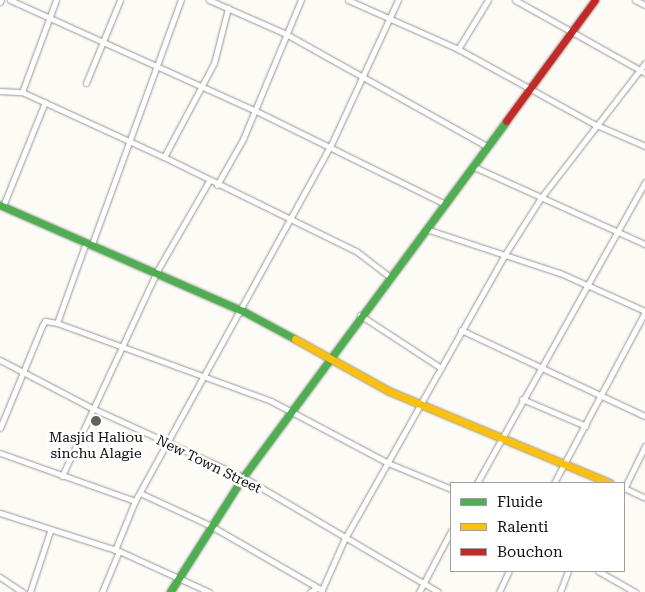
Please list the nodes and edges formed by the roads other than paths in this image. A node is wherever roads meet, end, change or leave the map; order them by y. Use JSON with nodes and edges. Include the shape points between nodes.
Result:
{"nodes":[{"id":1,"x":10,"y":0,"type":"edge"},
{"id":2,"x":56,"y":0,"type":"edge"},
{"id":3,"x":120,"y":0,"type":"edge"},
{"id":4,"x":181,"y":0,"type":"edge"},
{"id":5,"x":211,"y":0,"type":"edge"},
{"id":6,"x":301,"y":0,"type":"edge"},
{"id":7,"x":348,"y":0,"type":"edge"},
{"id":8,"x":398,"y":0,"type":"edge"},
{"id":9,"x":488,"y":0,"type":"edge"},
{"id":10,"x":515,"y":0,"type":"edge"},
{"id":11,"x":595,"y":0,"type":"edge"},
{"id":12,"x":635,"y":0,"type":"edge"},
{"id":13,"x":645,"y":5,"type":"edge"},
{"id":14,"x":228,"y":8,"type":"junction"},
{"id":15,"x":49,"y":17,"type":"junction"},
{"id":16,"x":390,"y":18,"type":"junction"},
{"id":17,"x":286,"y":34,"type":"junction"},
{"id":18,"x":571,"y":34,"type":"junction"},
{"id":19,"x":104,"y":43,"type":"junction"},
{"id":20,"x":458,"y":49,"type":"junction"},
{"id":21,"x":645,"y":63,"type":"edge"},
{"id":22,"x":154,"y":67,"type":"junction"},
{"id":23,"x":642,"y":72,"type":"edge"},
{"id":24,"x":363,"y":75,"type":"junction"},
{"id":25,"x":86,"y":83,"type":"dead end"},
{"id":26,"x":530,"y":87,"type":"junction"},
{"id":27,"x":202,"y":89,"type":"junction"},
{"id":28,"x":0,"y":91,"type":"edge"},
{"id":29,"x":22,"y":92,"type":"junction"},
{"id":30,"x":45,"y":102,"type":"junction"},
{"id":31,"x":254,"y":110,"type":"junction"},
{"id":32,"x":594,"y":124,"type":"junction"},
{"id":33,"x":129,"y":141,"type":"junction"},
{"id":34,"x":486,"y":146,"type":"junction"},
{"id":35,"x":645,"y":146,"type":"edge"},
{"id":36,"x":330,"y":147,"type":"junction"},
{"id":37,"x":164,"y":157,"type":"junction"},
{"id":38,"x":472,"y":166,"type":"junction"},
{"id":39,"x":209,"y":181,"type":"junction"},
{"id":40,"x":645,"y":182,"type":"edge"},
{"id":41,"x":217,"y":185,"type":"junction"},
{"id":42,"x":540,"y":198,"type":"junction"},
{"id":43,"x":445,"y":204,"type":"junction"},
{"id":44,"x":1,"y":205,"type":"edge"},
{"id":45,"x":291,"y":223,"type":"junction"},
{"id":46,"x":426,"y":229,"type":"junction"},
{"id":47,"x":615,"y":233,"type":"junction"},
{"id":48,"x":89,"y":243,"type":"junction"},
{"id":49,"x":645,"y":244,"type":"edge"},
{"id":50,"x":504,"y":256,"type":"junction"},
{"id":51,"x":157,"y":271,"type":"junction"},
{"id":52,"x":390,"y":277,"type":"junction"},
{"id":53,"x":587,"y":285,"type":"junction"},
{"id":54,"x":243,"y":311,"type":"junction"},
{"id":55,"x":645,"y":311,"type":"edge"},
{"id":56,"x":360,"y":315,"type":"junction"},
{"id":57,"x":57,"y":323,"type":"junction"},
{"id":58,"x":461,"y":330,"type":"junction"},
{"id":59,"x":121,"y":345,"type":"junction"},
{"id":60,"x":332,"y":356,"type":"junction"},
{"id":61,"x":0,"y":360,"type":"edge"},
{"id":62,"x":541,"y":366,"type":"junction"},
{"id":63,"x":441,"y":368,"type":"junction"},
{"id":64,"x":20,"y":372,"type":"junction"},
{"id":65,"x":207,"y":376,"type":"junction"},
{"id":66,"x":604,"y":394,"type":"junction"},
{"id":67,"x":522,"y":399,"type":"junction"},
{"id":68,"x":423,"y":402,"type":"junction"},
{"id":69,"x":92,"y":408,"type":"junction"},
{"id":70,"x":292,"y":412,"type":"junction"},
{"id":71,"x":645,"y":416,"type":"edge"},
{"id":72,"x":586,"y":426,"type":"junction"},
{"id":73,"x":0,"y":428,"type":"edge"},
{"id":74,"x":502,"y":434,"type":"junction"},
{"id":75,"x":166,"y":443,"type":"junction"},
{"id":76,"x":645,"y":446,"type":"edge"},
{"id":77,"x":0,"y":453,"type":"edge"},
{"id":78,"x":566,"y":461,"type":"junction"},
{"id":79,"x":388,"y":463,"type":"junction"},
{"id":80,"x":62,"y":476,"type":"junction"},
{"id":81,"x":243,"y":477,"type":"junction"},
{"id":82,"x":477,"y":482,"type":"edge"},
{"id":83,"x":555,"y":482,"type":"edge"},
{"id":84,"x":608,"y":482,"type":"edge"},
{"id":85,"x":625,"y":487,"type":"edge"},
{"id":86,"x":450,"y":488,"type":"edge"},
{"id":87,"x":625,"y":489,"type":"edge"},
{"id":88,"x":140,"y":493,"type":"junction"},
{"id":89,"x":645,"y":498,"type":"edge"},
{"id":90,"x":135,"y":500,"type":"junction"},
{"id":91,"x":0,"y":513,"type":"edge"},
{"id":92,"x":211,"y":526,"type":"junction"},
{"id":93,"x":50,"y":531,"type":"junction"},
{"id":94,"x":450,"y":532,"type":"edge"},
{"id":95,"x":344,"y":540,"type":"junction"},
{"id":96,"x":117,"y":550,"type":"junction"},
{"id":97,"x":509,"y":572,"type":"edge"},
{"id":98,"x":568,"y":572,"type":"edge"},
{"id":99,"x":600,"y":572,"type":"edge"},
{"id":100,"x":0,"y":577,"type":"edge"},
{"id":101,"x":177,"y":579,"type":"junction"},
{"id":102,"x":423,"y":583,"type":"junction"},
{"id":103,"x":320,"y":590,"type":"edge"},
{"id":104,"x":22,"y":592,"type":"edge"},
{"id":105,"x":30,"y":592,"type":"edge"},
{"id":106,"x":102,"y":592,"type":"edge"},
{"id":107,"x":170,"y":592,"type":"edge"},
{"id":108,"x":209,"y":592,"type":"edge"},
{"id":109,"x":310,"y":592,"type":"edge"},
{"id":110,"x":419,"y":592,"type":"edge"},
{"id":111,"x":438,"y":592,"type":"edge"},
{"id":112,"x":499,"y":592,"type":"edge"},
{"id":113,"x":560,"y":592,"type":"edge"},
{"id":114,"x":634,"y":592,"type":"edge"}],
"edges":[{"from":1,"to":15,"type":"street"},
{"from":2,"to":15,"type":"street"},
{"from":3,"to":19,"type":"street"},
{"from":4,"to":22,"type":"street"},
{"from":5,"to":14,"type":"street"},
{"from":6,"to":17,"type":"street"},
{"from":7,"to":16,"type":"street"},
{"from":8,"to":16,"type":"street"},
{"from":9,"to":20,"type":"street"},
{"from":10,"to":18,"type":"street"},
{"from":11,"to":18,"type":"street"},
{"from":12,"to":13,"type":"street"},
{"from":14,"to":17,"type":"street"},
{"from":14,"to":27,"type":"street"},
{"from":15,"to":19,"type":"street"},
{"from":15,"to":29,"type":"street"},
{"from":16,"to":20,"type":"street"},
{"from":16,"to":24,"type":"street"},
{"from":17,"to":24,"type":"street"},
{"from":17,"to":31,"type":"street"},
{"from":18,"to":23,"type":"street"},
{"from":18,"to":26,"type":"street"},
{"from":19,"to":22,"type":"street"},
{"from":19,"to":25,"type":"street"},
{"from":20,"to":26,"type":"street"},
{"from":21,"to":23,"type":"street"},
{"from":22,"to":27,"type":"street"},
{"from":22,"to":33,"type":"street"},
{"from":23,"to":32,"type":"street"},
{"from":24,"to":34,"type":"street"},
{"from":24,"to":36,"type":"street"},
{"from":26,"to":32,"type":"street"},
{"from":26,"to":34,"type":"street"},
{"from":27,"to":31,"type":"street"},
{"from":27,"to":37,"type":"street"},
{"from":28,"to":29,"type":"street"},
{"from":29,"to":30,"type":"street"},
{"from":30,"to":33,"type":"street"},
{"from":30,"to":44,"type":"street"},
{"from":31,"to":36,"type":"street"},
{"from":31,"to":41,"type":"street"},
{"from":32,"to":35,"type":"street"},
{"from":32,"to":42,"type":"street"},
{"from":33,"to":37,"type":"street"},
{"from":33,"to":48,"type":"street"},
{"from":34,"to":38,"type":"street"},
{"from":36,"to":43,"type":"street"},
{"from":36,"to":45,"type":"street"},
{"from":37,"to":39,"type":"street"},
{"from":38,"to":42,"type":"street"},
{"from":38,"to":43,"type":"street"},
{"from":39,"to":41,"type":"street"},
{"from":39,"to":51,"type":"street"},
{"from":40,"to":47,"type":"street"},
{"from":41,"to":45,"type":"street"},
{"from":42,"to":47,"type":"street"},
{"from":42,"to":50,"type":"street"},
{"from":43,"to":46,"type":"street"},
{"from":44,"to":48,"type":"street"},
{"from":45,"to":52,"type":"street","via":[[356,251]]},
{"from":45,"to":54,"type":"street"},
{"from":46,"to":50,"type":"street"},
{"from":46,"to":52,"type":"street"},
{"from":47,"to":49,"type":"street"},
{"from":47,"to":53,"type":"street"},
{"from":48,"to":51,"type":"street"},
{"from":48,"to":57,"type":"street"},
{"from":50,"to":53,"type":"street"},
{"from":50,"to":58,"type":"street"},
{"from":51,"to":54,"type":"street"},
{"from":51,"to":59,"type":"street"},
{"from":52,"to":56,"type":"street"},
{"from":53,"to":55,"type":"street"},
{"from":53,"to":62,"type":"street"},
{"from":54,"to":60,"type":"street"},
{"from":54,"to":65,"type":"street"},
{"from":55,"to":66,"type":"street"},
{"from":56,"to":60,"type":"street"},
{"from":56,"to":63,"type":"street"},
{"from":57,"to":59,"type":"street"},
{"from":57,"to":64,"type":"street","via":[[45,321]]},
{"from":58,"to":62,"type":"street"},
{"from":58,"to":63,"type":"street"},
{"from":59,"to":65,"type":"street"},
{"from":59,"to":69,"type":"street"},
{"from":60,"to":68,"type":"street","via":[[389,391]]},
{"from":60,"to":70,"type":"street"},
{"from":61,"to":64,"type":"street","name":"New Town Street"},
{"from":62,"to":66,"type":"street"},
{"from":62,"to":67,"type":"street"},
{"from":63,"to":68,"type":"street"},
{"from":64,"to":69,"type":"street","name":"New Town Street"},
{"from":64,"to":73,"type":"street"},
{"from":65,"to":70,"type":"street"},
{"from":65,"to":75,"type":"street"},
{"from":66,"to":71,"type":"street"},
{"from":66,"to":72,"type":"street"},
{"from":67,"to":72,"type":"street"},
{"from":67,"to":74,"type":"street"},
{"from":68,"to":74,"type":"street"},
{"from":68,"to":79,"type":"street"},
{"from":69,"to":75,"type":"street","name":"New Town Street"},
{"from":69,"to":80,"type":"street"},
{"from":70,"to":79,"type":"street"},
{"from":70,"to":81,"type":"street"},
{"from":72,"to":78,"type":"street"},
{"from":74,"to":78,"type":"street"},
{"from":74,"to":82,"type":"street"},
{"from":75,"to":81,"type":"street","name":"New Town Street"},
{"from":75,"to":88,"type":"street"},
{"from":76,"to":85,"type":"street"},
{"from":77,"to":80,"type":"street"},
{"from":78,"to":83,"type":"street"},
{"from":78,"to":84,"type":"street"},
{"from":79,"to":86,"type":"street"},
{"from":79,"to":95,"type":"street"},
{"from":80,"to":90,"type":"street"},
{"from":81,"to":92,"type":"street"},
{"from":81,"to":95,"type":"street","name":"New Town Street"},
{"from":87,"to":89,"type":"street"},
{"from":88,"to":90,"type":"street"},
{"from":88,"to":92,"type":"street"},
{"from":90,"to":96,"type":"street"},
{"from":91,"to":93,"type":"street"},
{"from":92,"to":101,"type":"street"},
{"from":92,"to":103,"type":"street"},
{"from":93,"to":96,"type":"street"},
{"from":93,"to":105,"type":"street"},
{"from":94,"to":102,"type":"street"},
{"from":95,"to":102,"type":"street","name":"New Town Street"},
{"from":95,"to":103,"type":"street"},
{"from":96,"to":101,"type":"street"},
{"from":96,"to":106,"type":"street"},
{"from":97,"to":112,"type":"street"},
{"from":98,"to":113,"type":"street"},
{"from":99,"to":114,"type":"street"},
{"from":100,"to":104,"type":"street"},
{"from":101,"to":107,"type":"street"},
{"from":101,"to":108,"type":"street"},
{"from":102,"to":110,"type":"street"},
{"from":102,"to":111,"type":"street","name":"New Town Street"},
{"from":103,"to":109,"type":"street"}]}
